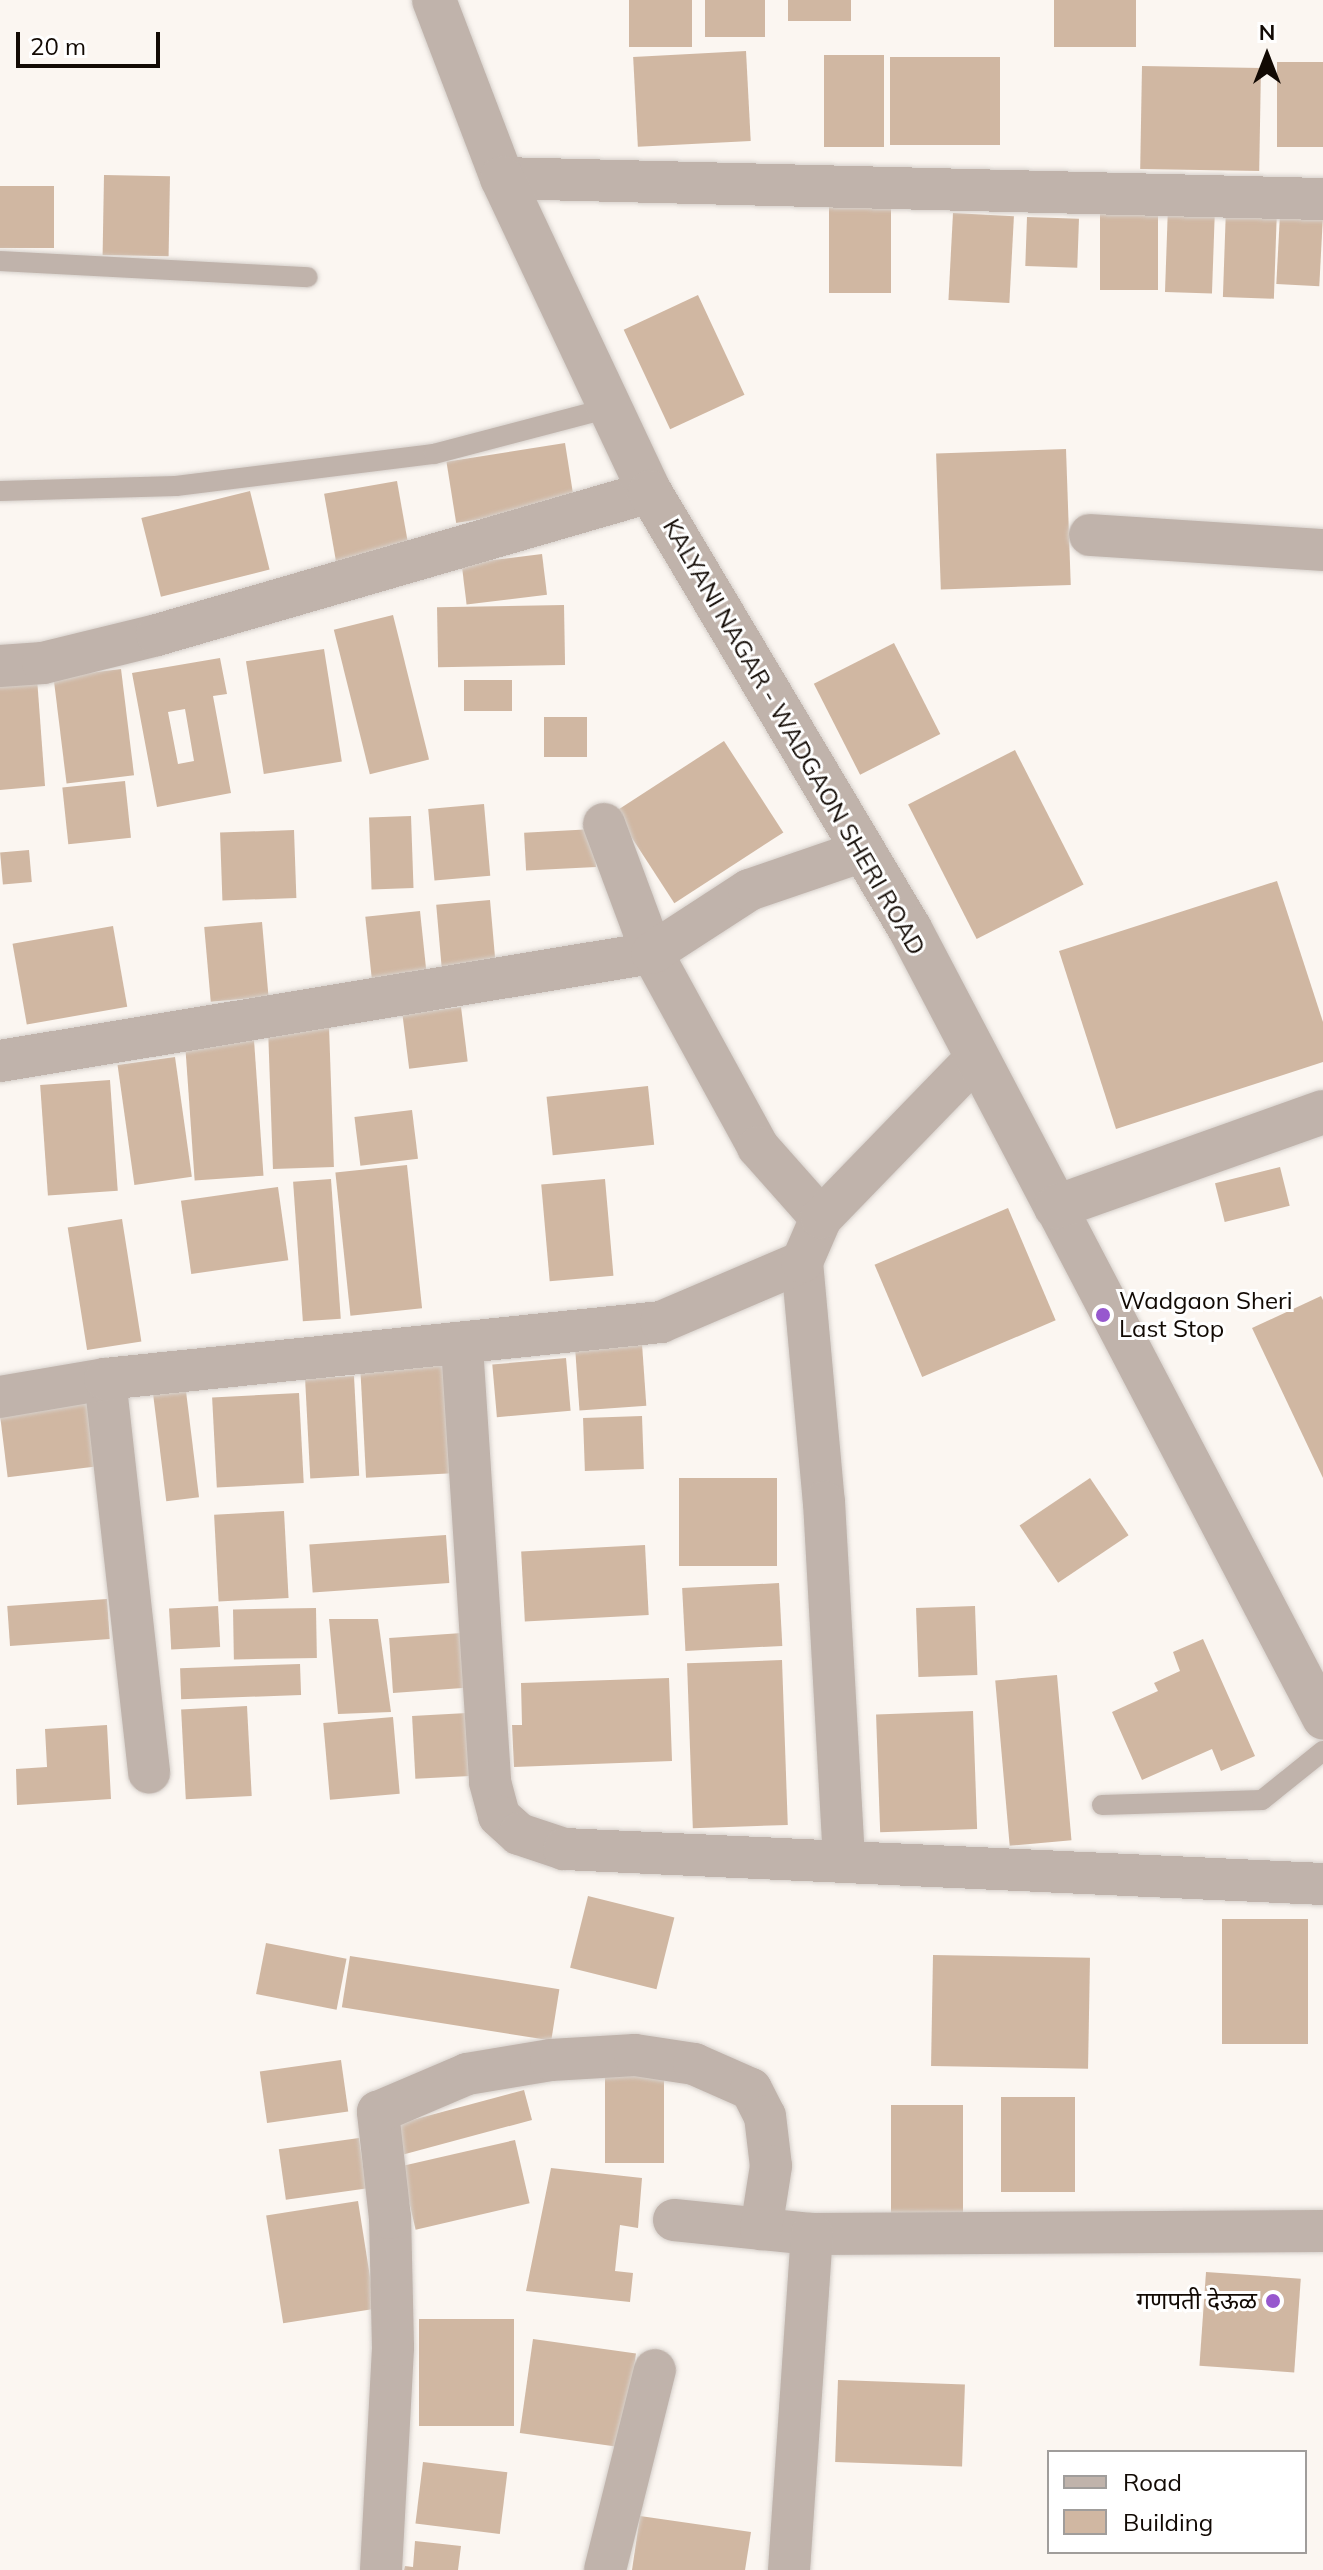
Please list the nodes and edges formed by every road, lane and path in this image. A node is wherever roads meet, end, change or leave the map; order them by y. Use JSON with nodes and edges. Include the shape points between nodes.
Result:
{"nodes":[{"id":1,"x":434,"y":0,"type":"edge"},
{"id":2,"x":502,"y":178,"type":"junction"},
{"id":3,"x":1323,"y":199,"type":"edge"},
{"id":4,"x":0,"y":261,"type":"edge"},
{"id":5,"x":308,"y":277,"type":"dead end"},
{"id":6,"x":609,"y":408,"type":"junction"},
{"id":7,"x":0,"y":491,"type":"edge"},
{"id":8,"x":650,"y":492,"type":"junction"},
{"id":9,"x":1090,"y":535,"type":"dead end"},
{"id":10,"x":1323,"y":550,"type":"edge"},
{"id":11,"x":0,"y":666,"type":"edge"},
{"id":12,"x":604,"y":824,"type":"dead end"},
{"id":13,"x":863,"y":851,"type":"junction"},
{"id":14,"x":652,"y":953,"type":"junction"},
{"id":15,"x":977,"y":1057,"type":"junction"},
{"id":16,"x":0,"y":1061,"type":"edge"},
{"id":17,"x":1323,"y":1112,"type":"edge"},
{"id":18,"x":1056,"y":1207,"type":"junction"},
{"id":19,"x":821,"y":1218,"type":"junction"},
{"id":20,"x":802,"y":1262,"type":"junction"},
{"id":21,"x":462,"y":1346,"type":"junction"},
{"id":22,"x":105,"y":1379,"type":"junction"},
{"id":23,"x":0,"y":1397,"type":"edge"},
{"id":24,"x":1319,"y":1703,"type":"edge"},
{"id":25,"x":1323,"y":1751,"type":"edge"},
{"id":26,"x":149,"y":1773,"type":"dead end"},
{"id":27,"x":1102,"y":1805,"type":"dead end"},
{"id":28,"x":844,"y":1861,"type":"junction"},
{"id":29,"x":1323,"y":1884,"type":"edge"},
{"id":30,"x":674,"y":2220,"type":"dead end"},
{"id":31,"x":761,"y":2229,"type":"junction"},
{"id":32,"x":1323,"y":2231,"type":"edge"},
{"id":33,"x":812,"y":2234,"type":"junction"},
{"id":34,"x":655,"y":2370,"type":"dead end"},
{"id":35,"x":381,"y":2570,"type":"edge"},
{"id":36,"x":605,"y":2570,"type":"edge"},
{"id":37,"x":789,"y":2570,"type":"edge"}],
"edges":[{"from":1,"to":2,"type":"street","name":"KALYANI NAGAR - WADGAON SHERI ROAD"},
{"from":2,"to":3,"type":"street"},
{"from":2,"to":6,"type":"street","name":"KALYANI NAGAR - WADGAON SHERI ROAD"},
{"from":4,"to":5,"type":"lane"},
{"from":6,"to":7,"type":"lane","via":[[434,454],[176,486]]},
{"from":6,"to":8,"type":"street","name":"KALYANI NAGAR - WADGAON SHERI ROAD"},
{"from":8,"to":11,"type":"street","via":[[157,635],[43,663]]},
{"from":8,"to":13,"type":"street","name":"KALYANI NAGAR - WADGAON SHERI ROAD"},
{"from":9,"to":10,"type":"street"},
{"from":12,"to":14,"type":"street"},
{"from":13,"to":14,"type":"street","via":[[749,890]]},
{"from":13,"to":15,"type":"street","name":"KALYANI NAGAR - WADGAON SHERI ROAD"},
{"from":14,"to":16,"type":"street"},
{"from":14,"to":19,"type":"street","via":[[758,1147]]},
{"from":15,"to":18,"type":"street","name":"KALYANI NAGAR - WADGAON SHERI ROAD"},
{"from":15,"to":19,"type":"street"},
{"from":17,"to":18,"type":"street"},
{"from":18,"to":24,"type":"street"},
{"from":19,"to":20,"type":"street"},
{"from":20,"to":21,"type":"street","via":[[661,1322]]},
{"from":20,"to":28,"type":"street","via":[[824,1502]]},
{"from":21,"to":22,"type":"street"},
{"from":21,"to":28,"type":"street","via":[[490,1782],[499,1816],[519,1834],[564,1849]]},
{"from":22,"to":23,"type":"street"},
{"from":22,"to":26,"type":"street"},
{"from":25,"to":27,"type":"lane","via":[[1262,1800]]},
{"from":28,"to":29,"type":"street"},
{"from":30,"to":31,"type":"street"},
{"from":31,"to":33,"type":"street"},
{"from":31,"to":35,"type":"street","via":[[771,2166],[765,2116],[751,2089],[694,2064],[635,2055],[551,2060],[467,2074],[378,2112],[390,2218],[393,2347]]},
{"from":32,"to":33,"type":"street"},
{"from":33,"to":37,"type":"street"},
{"from":34,"to":36,"type":"street"}]}
